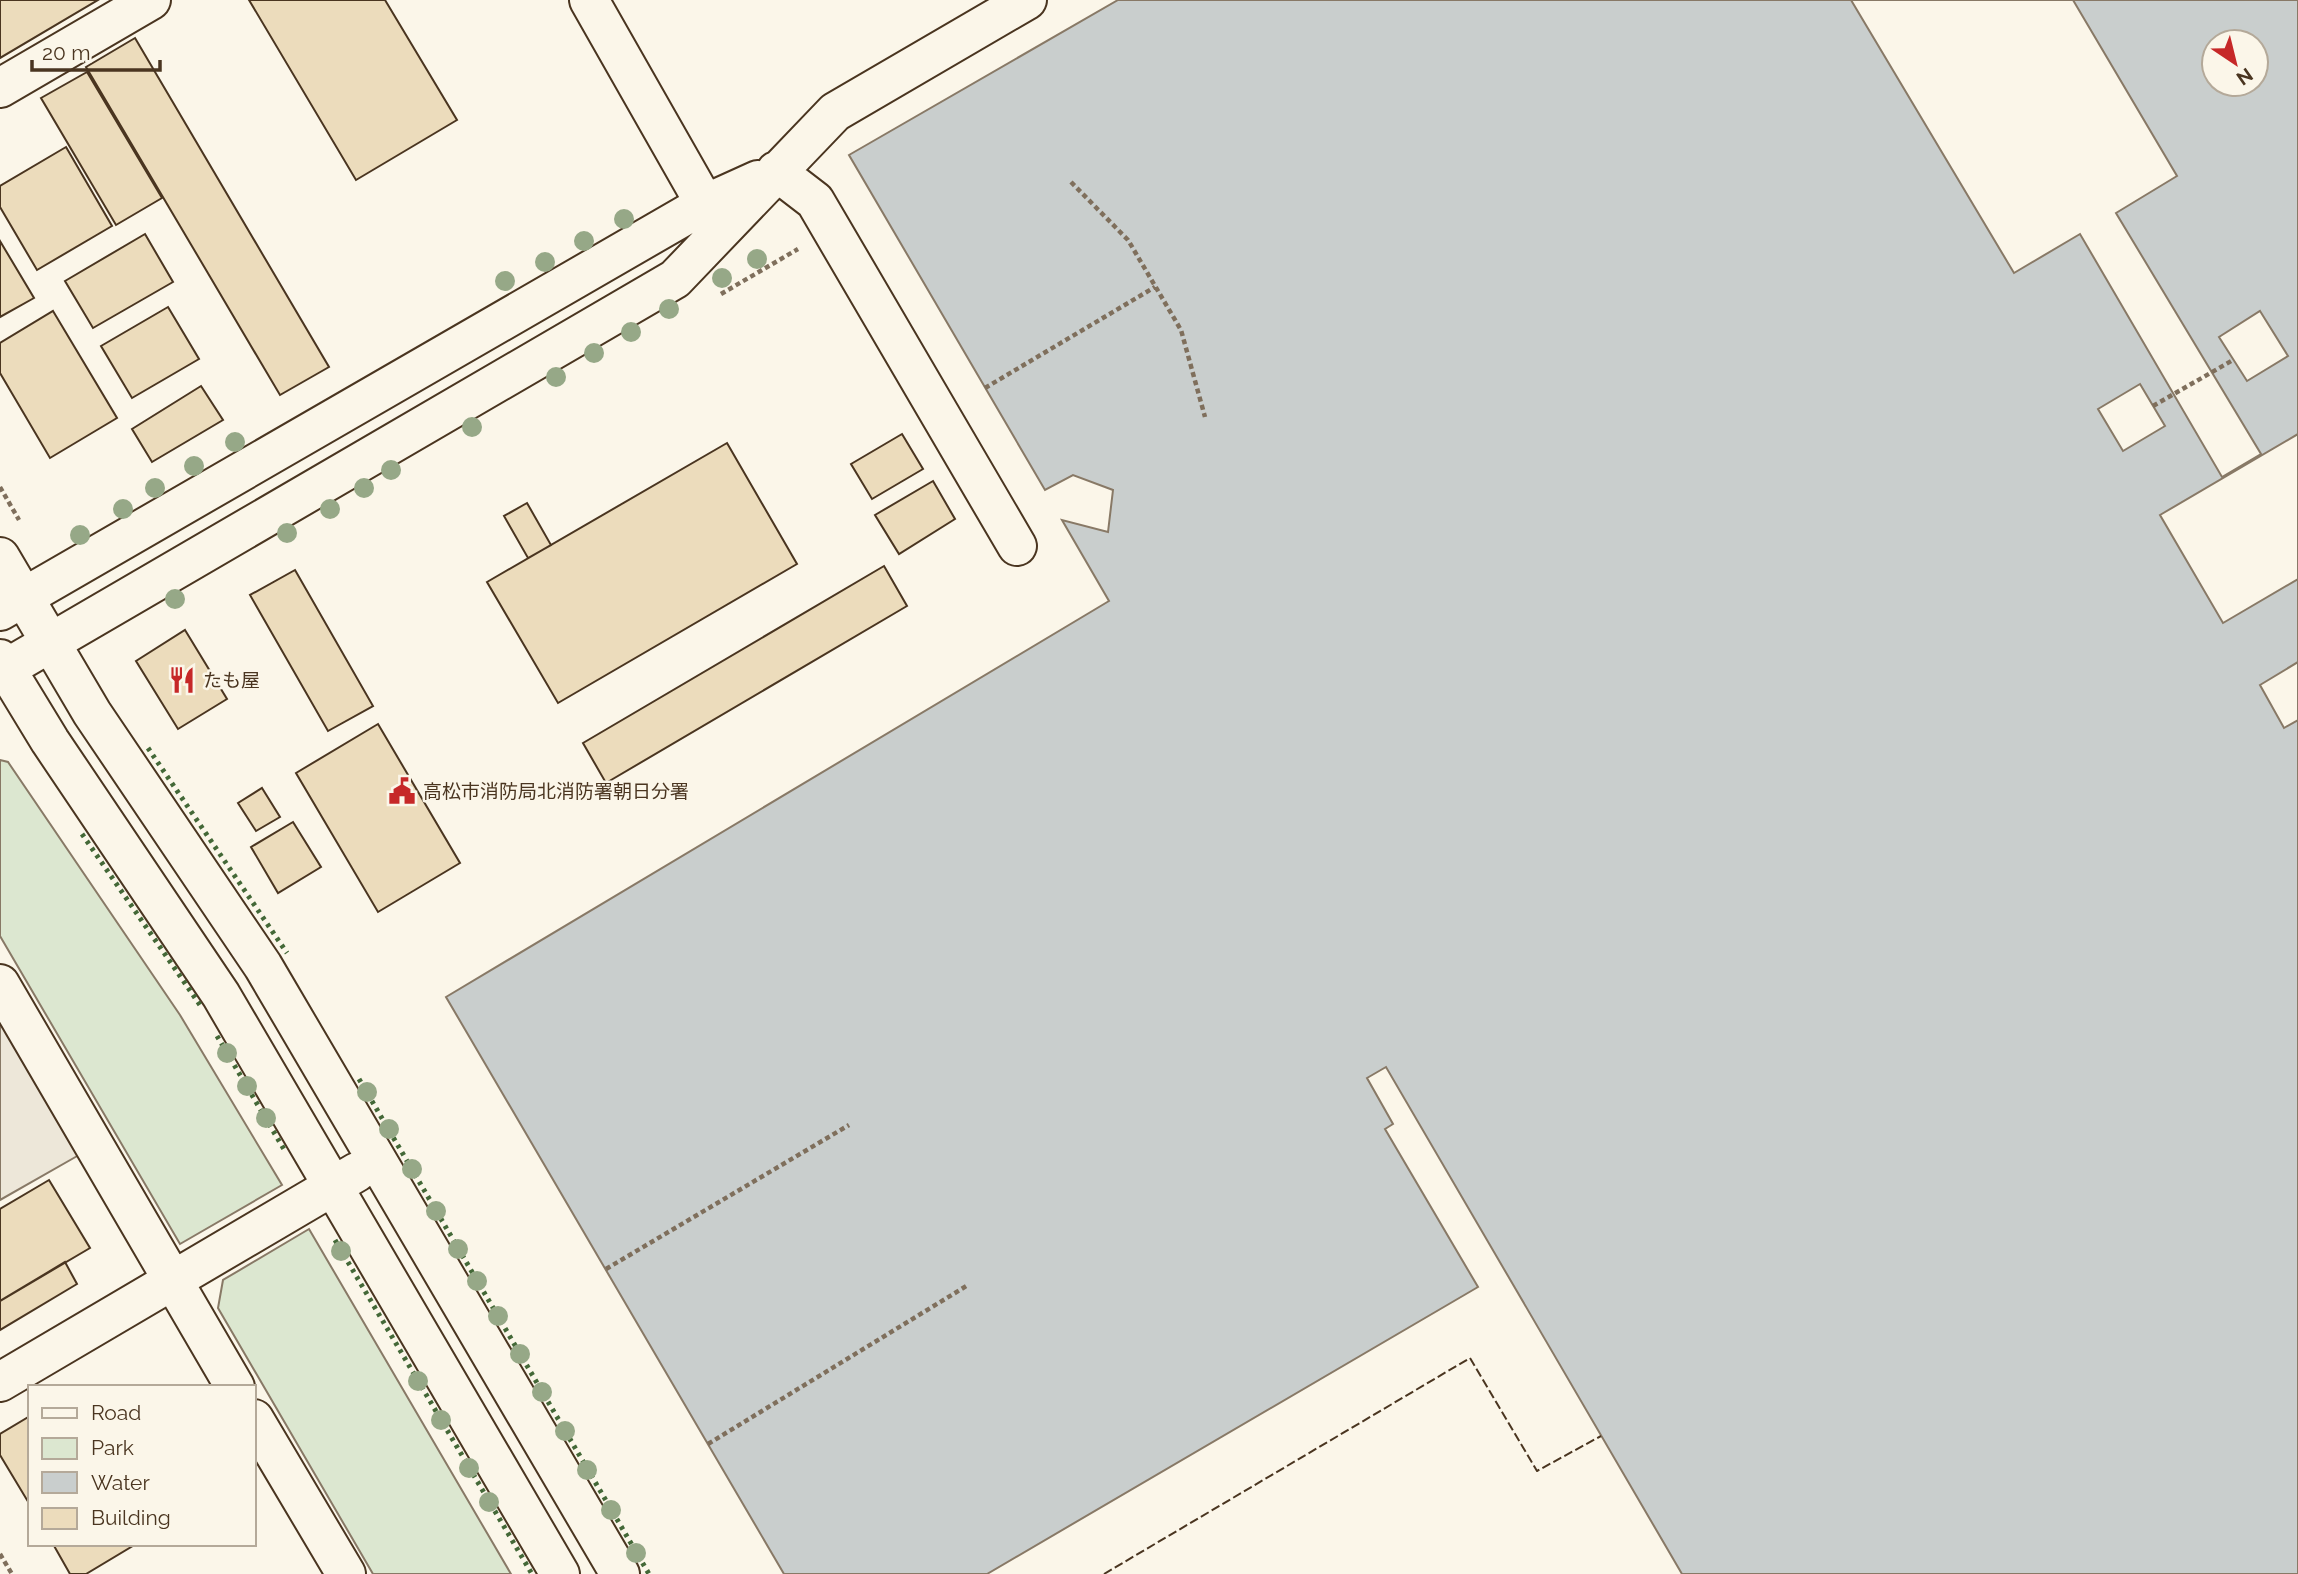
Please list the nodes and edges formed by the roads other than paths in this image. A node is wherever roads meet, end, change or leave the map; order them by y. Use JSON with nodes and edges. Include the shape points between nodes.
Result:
{"nodes":[{"id":1,"x":151,"y":0,"type":"edge"},
{"id":2,"x":589,"y":0,"type":"edge"},
{"id":3,"x":1027,"y":0,"type":"edge"},
{"id":4,"x":0,"y":88,"type":"edge"},
{"id":5,"x":776,"y":171,"type":"junction"},
{"id":6,"x":705,"y":204,"type":"junction"},
{"id":7,"x":1017,"y":546,"type":"dead end"},
{"id":8,"x":0,"y":557,"type":"edge"},
{"id":9,"x":12,"y":604,"type":"edge"},
{"id":10,"x":52,"y":644,"type":"junction"},
{"id":11,"x":2,"y":667,"type":"edge"},
{"id":12,"x":0,"y":984,"type":"edge"},
{"id":13,"x":378,"y":1160,"type":"junction"},
{"id":14,"x":334,"y":1185,"type":"junction"},
{"id":15,"x":172,"y":1281,"type":"junction"},
{"id":16,"x":0,"y":1382,"type":"edge"},
{"id":17,"x":234,"y":1385,"type":"edge"},
{"id":18,"x":256,"y":1422,"type":"edge"},
{"id":19,"x":345,"y":1574,"type":"edge"},
{"id":20,"x":560,"y":1574,"type":"edge"},
{"id":21,"x":620,"y":1574,"type":"edge"}],
"edges":[{"from":1,"to":4,"type":"street"},
{"from":2,"to":6,"type":"street"},
{"from":3,"to":5,"type":"street","via":[[835,112]]},
{"from":5,"to":6,"type":"street"},
{"from":5,"to":7,"type":"street","via":[[815,201]]},
{"from":5,"to":10,"type":"street","via":[[675,279]]},
{"from":6,"to":9,"type":"street"},
{"from":8,"to":9,"type":"street"},
{"from":9,"to":10,"type":"street"},
{"from":10,"to":11,"type":"street"},
{"from":10,"to":13,"type":"street","via":[[92,713],[263,966]]},
{"from":11,"to":14,"type":"street","via":[[221,995]]},
{"from":12,"to":15,"type":"street"},
{"from":13,"to":14,"type":"street"},
{"from":13,"to":21,"type":"street"},
{"from":14,"to":15,"type":"street"},
{"from":14,"to":20,"type":"street"},
{"from":15,"to":16,"type":"street"},
{"from":15,"to":17,"type":"street"},
{"from":18,"to":19,"type":"street"}]}
